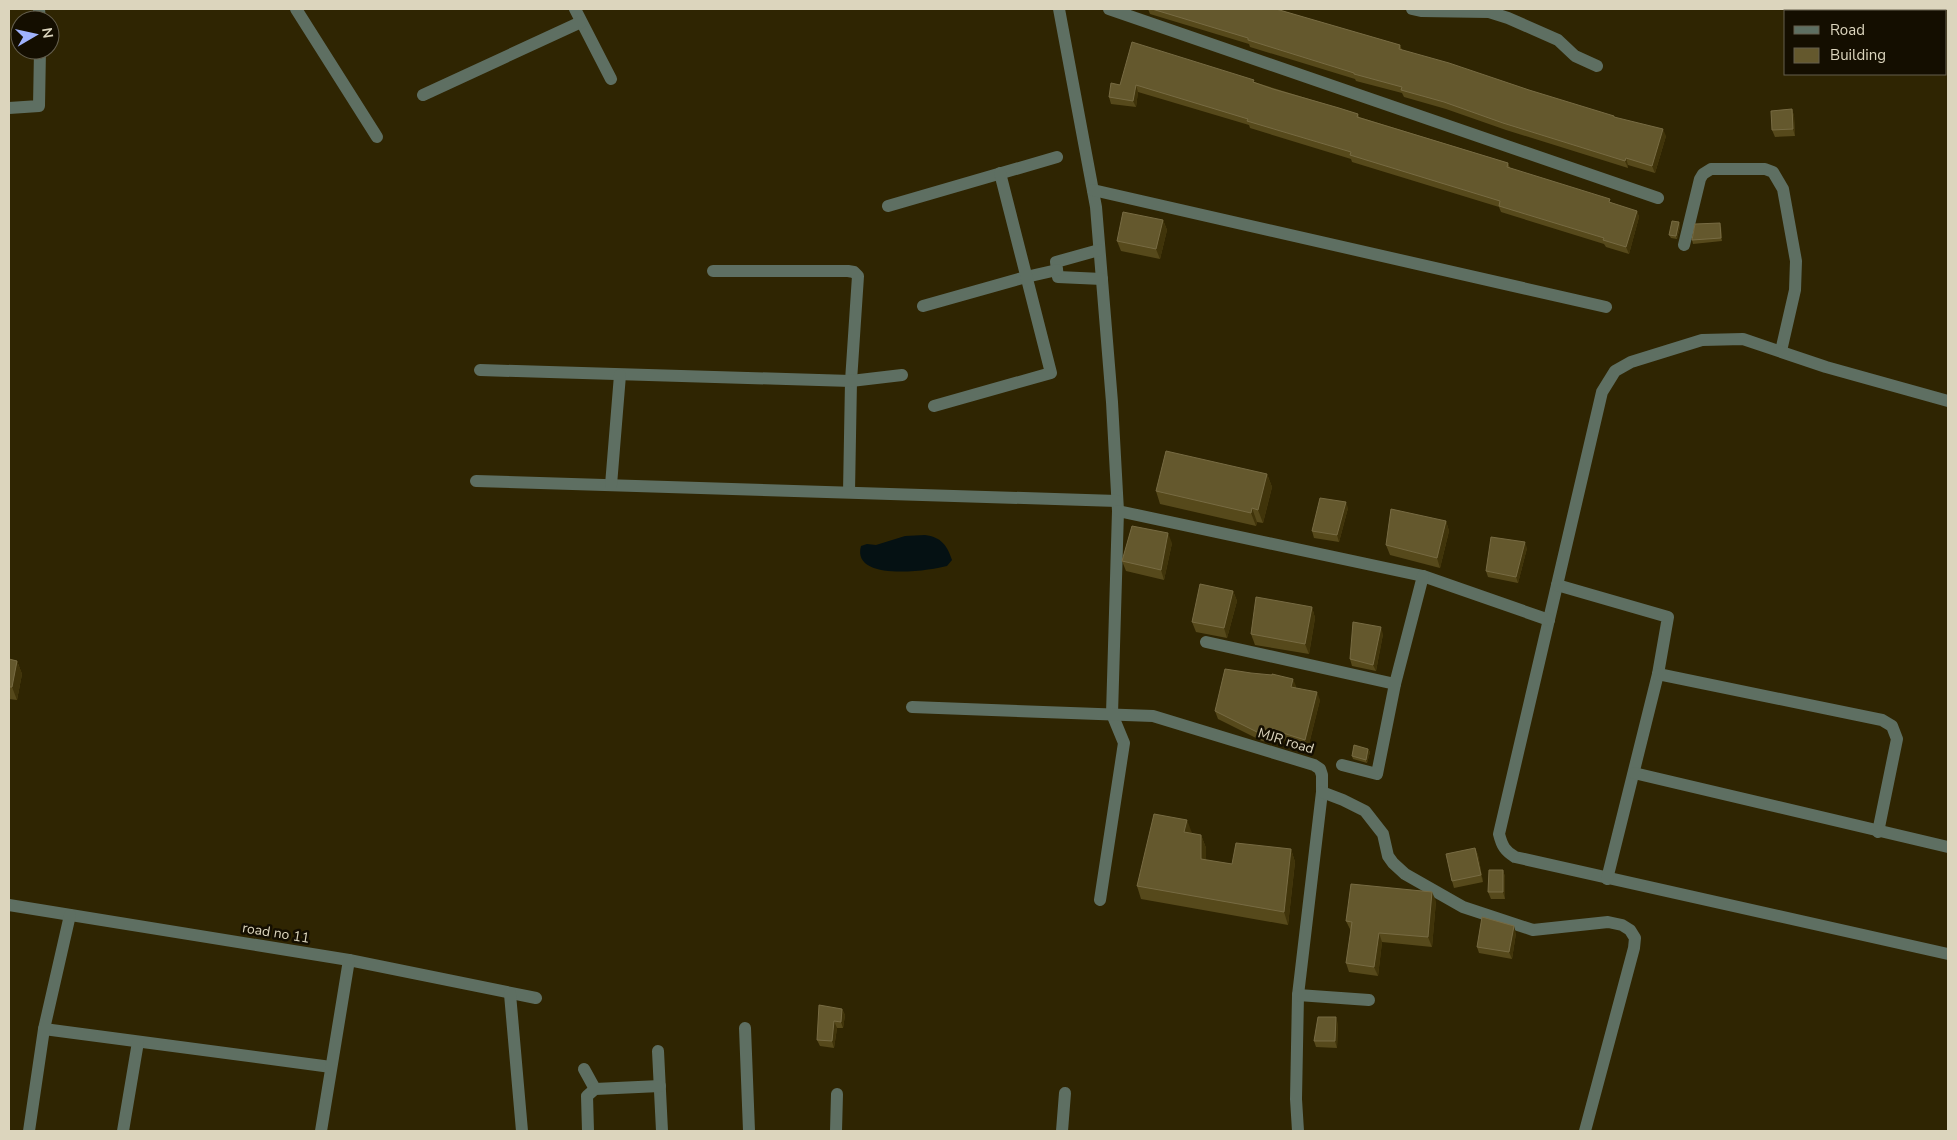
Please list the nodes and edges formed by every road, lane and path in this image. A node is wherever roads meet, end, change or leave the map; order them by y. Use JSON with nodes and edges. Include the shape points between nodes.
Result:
{"nodes":[{"id":1,"x":296,"y":9,"type":"edge"},
{"id":2,"x":1059,"y":9,"type":"edge"},
{"id":3,"x":1109,"y":9,"type":"edge"},
{"id":4,"x":1412,"y":9,"type":"edge"},
{"id":5,"x":579,"y":13,"type":"edge"},
{"id":6,"x":40,"y":60,"type":"edge"},
{"id":7,"x":1597,"y":66,"type":"dead end"},
{"id":8,"x":611,"y":79,"type":"dead end"},
{"id":9,"x":423,"y":95,"type":"dead end"},
{"id":10,"x":9,"y":108,"type":"edge"},
{"id":11,"x":377,"y":137,"type":"dead end"},
{"id":12,"x":1057,"y":157,"type":"dead end"},
{"id":13,"x":1000,"y":173,"type":"junction"},
{"id":14,"x":1093,"y":190,"type":"junction"},
{"id":15,"x":1658,"y":198,"type":"dead end"},
{"id":16,"x":888,"y":206,"type":"dead end"},
{"id":17,"x":1684,"y":245,"type":"dead end"},
{"id":18,"x":1100,"y":250,"type":"junction"},
{"id":19,"x":1057,"y":270,"type":"junction"},
{"id":20,"x":713,"y":271,"type":"dead end"},
{"id":21,"x":1026,"y":277,"type":"junction"},
{"id":22,"x":1102,"y":279,"type":"junction"},
{"id":23,"x":923,"y":306,"type":"dead end"},
{"id":24,"x":1606,"y":307,"type":"dead end"},
{"id":25,"x":1780,"y":351,"type":"junction"},
{"id":26,"x":480,"y":370,"type":"dead end"},
{"id":27,"x":620,"y":375,"type":"junction"},
{"id":28,"x":902,"y":375,"type":"dead end"},
{"id":29,"x":851,"y":380,"type":"junction"},
{"id":30,"x":1948,"y":401,"type":"edge"},
{"id":31,"x":934,"y":406,"type":"dead end"},
{"id":32,"x":476,"y":481,"type":"dead end"},
{"id":33,"x":611,"y":485,"type":"junction"},
{"id":34,"x":849,"y":492,"type":"junction"},
{"id":35,"x":1117,"y":506,"type":"junction"},
{"id":36,"x":1423,"y":576,"type":"junction"},
{"id":37,"x":1557,"y":585,"type":"junction"},
{"id":38,"x":1549,"y":620,"type":"junction"},
{"id":39,"x":1206,"y":642,"type":"dead end"},
{"id":40,"x":1658,"y":674,"type":"junction"},
{"id":41,"x":1396,"y":684,"type":"junction"},
{"id":42,"x":912,"y":707,"type":"dead end"},
{"id":43,"x":1112,"y":714,"type":"junction"},
{"id":44,"x":1342,"y":765,"type":"dead end"},
{"id":45,"x":1634,"y":773,"type":"junction"},
{"id":46,"x":1322,"y":792,"type":"junction"},
{"id":47,"x":1878,"y":832,"type":"junction"},
{"id":48,"x":1948,"y":847,"type":"edge"},
{"id":49,"x":1608,"y":879,"type":"junction"},
{"id":50,"x":1100,"y":900,"type":"dead end"},
{"id":51,"x":9,"y":905,"type":"edge"},
{"id":52,"x":70,"y":914,"type":"junction"},
{"id":53,"x":1948,"y":954,"type":"edge"},
{"id":54,"x":348,"y":960,"type":"junction"},
{"id":55,"x":510,"y":994,"type":"junction"},
{"id":56,"x":1298,"y":995,"type":"junction"},
{"id":57,"x":536,"y":998,"type":"dead end"},
{"id":58,"x":1369,"y":1000,"type":"dead end"},
{"id":59,"x":745,"y":1028,"type":"dead end"},
{"id":60,"x":44,"y":1029,"type":"junction"},
{"id":61,"x":138,"y":1042,"type":"junction"},
{"id":62,"x":658,"y":1051,"type":"dead end"},
{"id":63,"x":331,"y":1067,"type":"junction"},
{"id":64,"x":584,"y":1069,"type":"dead end"},
{"id":65,"x":660,"y":1086,"type":"junction"},
{"id":66,"x":595,"y":1089,"type":"junction"},
{"id":67,"x":1065,"y":1093,"type":"dead end"},
{"id":68,"x":837,"y":1094,"type":"dead end"},
{"id":69,"x":29,"y":1131,"type":"edge"},
{"id":70,"x":123,"y":1131,"type":"edge"},
{"id":71,"x":320,"y":1131,"type":"edge"},
{"id":72,"x":522,"y":1131,"type":"edge"},
{"id":73,"x":588,"y":1131,"type":"edge"},
{"id":74,"x":662,"y":1131,"type":"edge"},
{"id":75,"x":750,"y":1131,"type":"edge"},
{"id":76,"x":836,"y":1131,"type":"edge"},
{"id":77,"x":1062,"y":1131,"type":"edge"},
{"id":78,"x":1298,"y":1131,"type":"edge"},
{"id":79,"x":1585,"y":1131,"type":"edge"}],
"edges":[{"from":1,"to":11,"type":"street"},
{"from":2,"to":14,"type":"street"},
{"from":3,"to":15,"type":"street"},
{"from":4,"to":7,"type":"street","via":[[1489,12],[1558,40],[1575,56]]},
{"from":5,"to":8,"type":"street"},
{"from":5,"to":9,"type":"street"},
{"from":6,"to":10,"type":"street","via":[[39,106]]},
{"from":12,"to":13,"type":"street"},
{"from":13,"to":16,"type":"street"},
{"from":13,"to":21,"type":"street"},
{"from":14,"to":18,"type":"street"},
{"from":14,"to":24,"type":"street"},
{"from":17,"to":25,"type":"street","via":[[1700,178],[1706,171],[1765,168],[1773,172],[1783,188],[1796,261],[1795,290]]},
{"from":18,"to":19,"type":"street","via":[[1056,262]]},
{"from":18,"to":22,"type":"street"},
{"from":19,"to":21,"type":"street"},
{"from":19,"to":22,"type":"street","via":[[1058,277]]},
{"from":20,"to":29,"type":"street","via":[[854,272],[858,276]]},
{"from":21,"to":23,"type":"street"},
{"from":21,"to":31,"type":"street","via":[[1051,373]]},
{"from":22,"to":35,"type":"street"},
{"from":25,"to":30,"type":"street"},
{"from":25,"to":37,"type":"street","via":[[1743,339],[1702,340],[1631,362],[1615,371],[1602,392]]},
{"from":26,"to":27,"type":"street"},
{"from":27,"to":29,"type":"street"},
{"from":27,"to":33,"type":"street"},
{"from":28,"to":29,"type":"street"},
{"from":29,"to":34,"type":"street"},
{"from":32,"to":33,"type":"street"},
{"from":33,"to":34,"type":"street"},
{"from":34,"to":35,"type":"street"},
{"from":35,"to":36,"type":"street"},
{"from":35,"to":43,"type":"street"},
{"from":36,"to":38,"type":"street"},
{"from":36,"to":41,"type":"street"},
{"from":37,"to":38,"type":"street"},
{"from":37,"to":40,"type":"street","via":[[1668,616]]},
{"from":38,"to":49,"type":"street","via":[[1499,834],[1506,851],[1515,857]]},
{"from":39,"to":41,"type":"street"},
{"from":40,"to":45,"type":"street"},
{"from":40,"to":47,"type":"street","via":[[1882,720],[1892,726],[1897,739]]},
{"from":41,"to":44,"type":"street","via":[[1377,774]]},
{"from":42,"to":43,"type":"street","name":"MJR road"},
{"from":43,"to":46,"type":"street","name":"MJR road","via":[[1152,716],[1314,765],[1322,775]]},
{"from":43,"to":50,"type":"street","via":[[1124,742]]},
{"from":45,"to":47,"type":"street"},
{"from":45,"to":49,"type":"street"},
{"from":46,"to":56,"type":"street","name":"MJR road"},
{"from":46,"to":79,"type":"street","via":[[1365,811],[1383,834],[1384,845],[1393,863],[1405,874],[1463,908],[1533,930],[1608,922],[1630,930],[1635,938],[1634,948]]},
{"from":47,"to":48,"type":"street"},
{"from":49,"to":53,"type":"street"},
{"from":51,"to":52,"type":"street","name":"road no 11"},
{"from":52,"to":54,"type":"street","name":"road no 11"},
{"from":52,"to":60,"type":"street"},
{"from":54,"to":55,"type":"street","name":"road no 11"},
{"from":54,"to":63,"type":"street"},
{"from":55,"to":57,"type":"street","name":"road no 11"},
{"from":55,"to":72,"type":"street"},
{"from":56,"to":58,"type":"street"},
{"from":56,"to":78,"type":"street","name":"MJR road"},
{"from":59,"to":75,"type":"street"},
{"from":60,"to":61,"type":"street"},
{"from":60,"to":69,"type":"street"},
{"from":61,"to":63,"type":"street"},
{"from":61,"to":70,"type":"street"},
{"from":62,"to":65,"type":"street"},
{"from":63,"to":71,"type":"street"},
{"from":64,"to":66,"type":"street"},
{"from":65,"to":66,"type":"street"},
{"from":65,"to":74,"type":"street"},
{"from":66,"to":73,"type":"street","via":[[587,1096]]},
{"from":67,"to":77,"type":"street"},
{"from":68,"to":76,"type":"street"}]}
